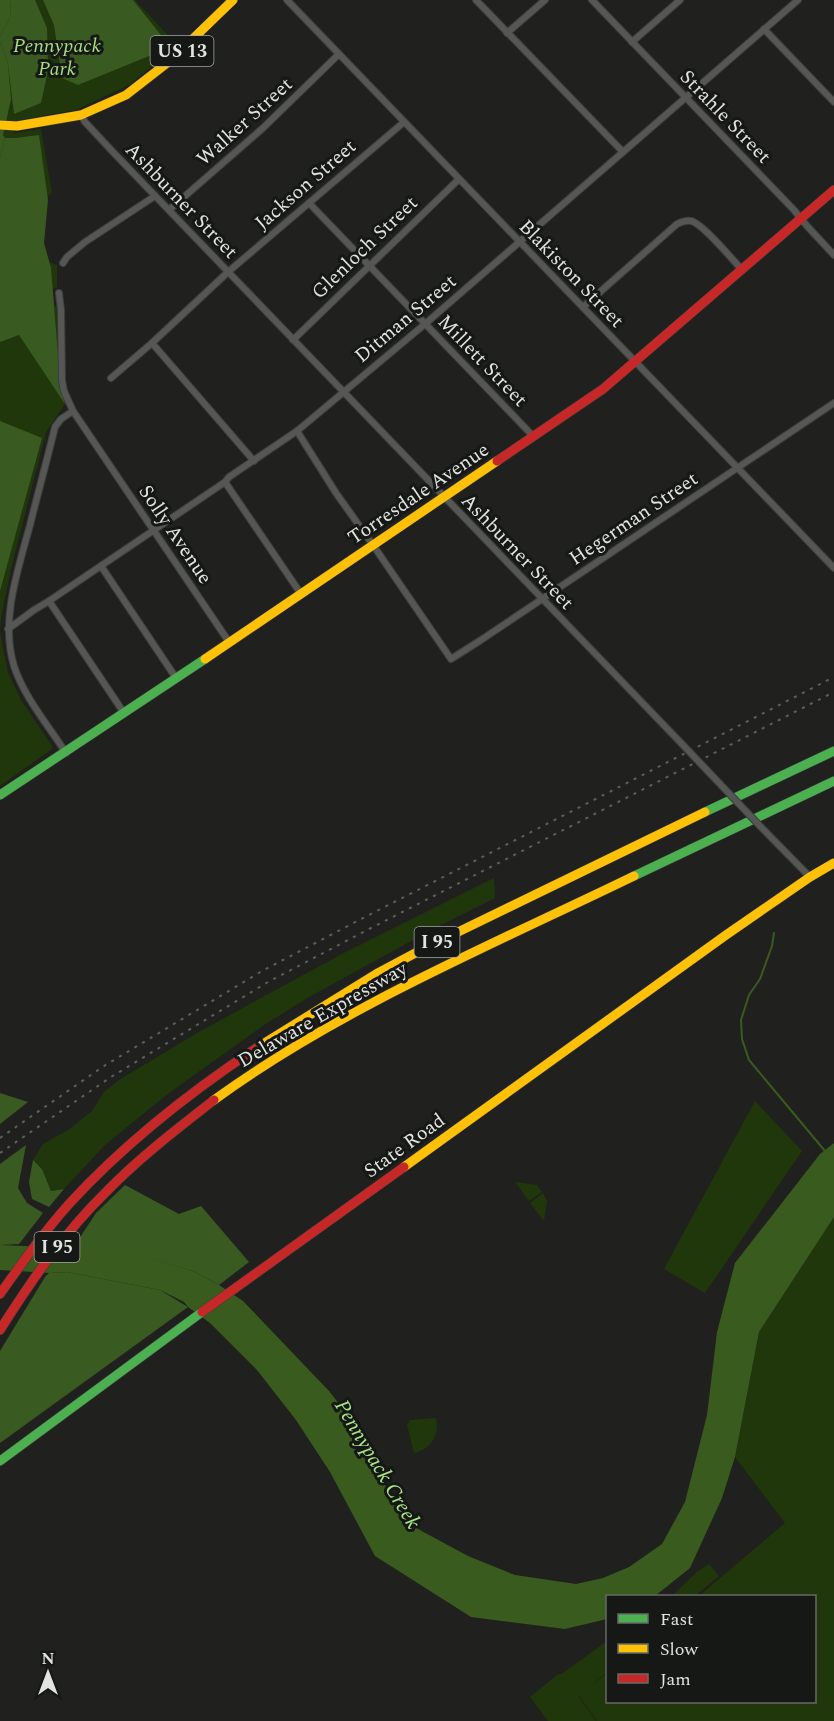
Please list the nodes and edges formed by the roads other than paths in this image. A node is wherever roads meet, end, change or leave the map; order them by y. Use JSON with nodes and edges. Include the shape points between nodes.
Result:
{"nodes":[{"id":1,"x":233,"y":0,"type":"edge"},
{"id":2,"x":287,"y":0,"type":"edge"},
{"id":3,"x":476,"y":0,"type":"edge"},
{"id":4,"x":545,"y":0,"type":"edge"},
{"id":5,"x":592,"y":0,"type":"edge"},
{"id":6,"x":680,"y":0,"type":"edge"},
{"id":7,"x":798,"y":0,"type":"edge"},
{"id":8,"x":764,"y":29,"type":"junction"},
{"id":9,"x":507,"y":33,"type":"junction"},
{"id":10,"x":632,"y":42,"type":"junction"},
{"id":11,"x":339,"y":54,"type":"junction"},
{"id":12,"x":686,"y":98,"type":"junction"},
{"id":13,"x":834,"y":102,"type":"edge"},
{"id":14,"x":81,"y":114,"type":"junction"},
{"id":15,"x":404,"y":122,"type":"junction"},
{"id":16,"x":3,"y":126,"type":"edge"},
{"id":17,"x":623,"y":152,"type":"junction"},
{"id":18,"x":459,"y":179,"type":"junction"},
{"id":19,"x":834,"y":190,"type":"edge"},
{"id":20,"x":155,"y":196,"type":"junction"},
{"id":21,"x":309,"y":203,"type":"junction"},
{"id":22,"x":169,"y":210,"type":"junction"},
{"id":23,"x":801,"y":219,"type":"junction"},
{"id":24,"x":519,"y":241,"type":"junction"},
{"id":25,"x":834,"y":255,"type":"edge"},
{"id":26,"x":63,"y":263,"type":"dead end"},
{"id":27,"x":369,"y":266,"type":"junction"},
{"id":28,"x":742,"y":270,"type":"junction"},
{"id":29,"x":228,"y":272,"type":"junction"},
{"id":30,"x":59,"y":293,"type":"dead end"},
{"id":31,"x":583,"y":307,"type":"junction"},
{"id":32,"x":425,"y":324,"type":"junction"},
{"id":33,"x":293,"y":340,"type":"junction"},
{"id":34,"x":152,"y":343,"type":"junction"},
{"id":35,"x":636,"y":362,"type":"junction"},
{"id":36,"x":111,"y":378,"type":"dead end"},
{"id":37,"x":343,"y":392,"type":"junction"},
{"id":38,"x":834,"y":403,"type":"edge"},
{"id":39,"x":73,"y":411,"type":"junction"},
{"id":40,"x":297,"y":431,"type":"junction"},
{"id":41,"x":533,"y":436,"type":"junction"},
{"id":42,"x":254,"y":461,"type":"junction"},
{"id":43,"x":737,"y":468,"type":"junction"},
{"id":44,"x":225,"y":482,"type":"junction"},
{"id":45,"x":444,"y":497,"type":"junction"},
{"id":46,"x":154,"y":530,"type":"junction"},
{"id":47,"x":374,"y":545,"type":"junction"},
{"id":48,"x":101,"y":566,"type":"junction"},
{"id":49,"x":834,"y":568,"type":"edge"},
{"id":50,"x":301,"y":594,"type":"junction"},
{"id":51,"x":542,"y":599,"type":"junction"},
{"id":52,"x":49,"y":601,"type":"junction"},
{"id":53,"x":8,"y":629,"type":"junction"},
{"id":54,"x":230,"y":642,"type":"junction"},
{"id":55,"x":176,"y":678,"type":"junction"},
{"id":56,"x":124,"y":713,"type":"junction"},
{"id":57,"x":834,"y":752,"type":"edge"},
{"id":58,"x":66,"y":753,"type":"junction"},
{"id":59,"x":834,"y":781,"type":"edge"},
{"id":60,"x":0,"y":795,"type":"edge"},
{"id":61,"x":834,"y":863,"type":"edge"},
{"id":62,"x":810,"y":877,"type":"junction"},
{"id":63,"x":0,"y":1293,"type":"edge"},
{"id":64,"x":0,"y":1330,"type":"edge"},
{"id":65,"x":0,"y":1461,"type":"edge"}],
"edges":[{"from":1,"to":14,"type":"main road","number":"US 13","via":[[136,88]]},
{"from":2,"to":11,"type":"street","name":"Blakiston Street"},
{"from":3,"to":9,"type":"street"},
{"from":4,"to":9,"type":"street"},
{"from":5,"to":10,"type":"street","name":"Strahle Street"},
{"from":6,"to":10,"type":"street"},
{"from":7,"to":8,"type":"street","name":"Ditman Street"},
{"from":8,"to":12,"type":"street","name":"Ditman Street"},
{"from":8,"to":13,"type":"street"},
{"from":9,"to":17,"type":"street"},
{"from":10,"to":12,"type":"street","name":"Strahle Street"},
{"from":11,"to":15,"type":"street","name":"Blakiston Street"},
{"from":11,"to":22,"type":"street","name":"Walker Street","via":[[263,128]]},
{"from":12,"to":17,"type":"street","name":"Ditman Street"},
{"from":12,"to":23,"type":"street","name":"Strahle Street"},
{"from":14,"to":16,"type":"main road","number":"US 13"},
{"from":14,"to":20,"type":"street","name":"Ashburner Street"},
{"from":15,"to":18,"type":"street","name":"Blakiston Street"},
{"from":15,"to":21,"type":"street","name":"Jackson Street"},
{"from":17,"to":24,"type":"street","name":"Ditman Street"},
{"from":18,"to":24,"type":"street","name":"Blakiston Street"},
{"from":18,"to":27,"type":"street","name":"Glenloch Street"},
{"from":19,"to":23,"type":"main road","name":"Torresdale Avenue"},
{"from":20,"to":22,"type":"street","name":"Ashburner Street"},
{"from":20,"to":26,"type":"street","via":[[85,242]]},
{"from":21,"to":27,"type":"street","name":"Millett Street"},
{"from":21,"to":29,"type":"street","name":"Jackson Street"},
{"from":22,"to":29,"type":"street","name":"Ashburner Street"},
{"from":23,"to":25,"type":"street","name":"Strahle Street"},
{"from":23,"to":28,"type":"main road","name":"Torresdale Avenue"},
{"from":24,"to":31,"type":"street","name":"Blakiston Street"},
{"from":24,"to":32,"type":"street","name":"Ditman Street"},
{"from":27,"to":32,"type":"street","name":"Millett Street"},
{"from":27,"to":33,"type":"street","name":"Glenloch Street"},
{"from":28,"to":31,"type":"street","via":[[702,227],[688,221],[677,224]]},
{"from":28,"to":35,"type":"main road","name":"Torresdale Avenue"},
{"from":29,"to":33,"type":"street","name":"Ashburner Street"},
{"from":29,"to":34,"type":"street","name":"Jackson Street"},
{"from":30,"to":39,"type":"street","name":"Solly Avenue","via":[[62,380]]},
{"from":31,"to":35,"type":"street","name":"Blakiston Street"},
{"from":32,"to":37,"type":"street","name":"Ditman Street"},
{"from":32,"to":41,"type":"street","name":"Millett Street"},
{"from":33,"to":37,"type":"street","name":"Ashburner Street"},
{"from":34,"to":36,"type":"street","name":"Jackson Street"},
{"from":34,"to":42,"type":"street"},
{"from":35,"to":41,"type":"main road","name":"Torresdale Avenue"},
{"from":35,"to":43,"type":"street","name":"Blakiston Street"},
{"from":37,"to":40,"type":"street","name":"Ditman Street"},
{"from":37,"to":45,"type":"street","name":"Ashburner Street"},
{"from":38,"to":43,"type":"street","name":"Hegerman Street"},
{"from":39,"to":46,"type":"street","name":"Solly Avenue"},
{"from":39,"to":53,"type":"street","via":[[55,427],[22,555]]},
{"from":40,"to":42,"type":"street","name":"Ditman Street"},
{"from":40,"to":47,"type":"street"},
{"from":41,"to":45,"type":"main road","name":"Torresdale Avenue"},
{"from":42,"to":44,"type":"street","name":"Ditman Street"},
{"from":43,"to":49,"type":"street","name":"Blakiston Street"},
{"from":43,"to":51,"type":"street","name":"Hegerman Street"},
{"from":44,"to":46,"type":"street","name":"Ditman Street"},
{"from":44,"to":50,"type":"street"},
{"from":45,"to":47,"type":"main road","name":"Torresdale Avenue"},
{"from":45,"to":51,"type":"street","name":"Ashburner Street"},
{"from":46,"to":48,"type":"street","name":"Ditman Street"},
{"from":46,"to":54,"type":"street","name":"Solly Avenue"},
{"from":47,"to":50,"type":"main road","name":"Torresdale Avenue"},
{"from":47,"to":51,"type":"street","name":"Hegerman Street","via":[[450,658]]},
{"from":48,"to":52,"type":"street","name":"Ditman Street"},
{"from":48,"to":55,"type":"street"},
{"from":50,"to":54,"type":"main road","name":"Torresdale Avenue"},
{"from":51,"to":62,"type":"street","name":"Ashburner Street","bridge":true},
{"from":52,"to":53,"type":"street","name":"Ditman Street"},
{"from":52,"to":56,"type":"street"},
{"from":53,"to":58,"type":"street","via":[[10,652],[20,680]]},
{"from":54,"to":55,"type":"main road","name":"Torresdale Avenue"},
{"from":55,"to":56,"type":"main road","name":"Torresdale Avenue"},
{"from":56,"to":58,"type":"main road","name":"Torresdale Avenue"},
{"from":57,"to":63,"type":"main road","name":"Delaware Expressway","number":"I 95","via":[[400,961],[256,1048],[134,1139],[78,1192]]},
{"from":58,"to":60,"type":"main road","name":"Torresdale Avenue"},
{"from":59,"to":64,"type":"main road","name":"Delaware Expressway","number":"I 95","via":[[401,988],[283,1055],[211,1102],[102,1195],[56,1248]]},
{"from":61,"to":62,"type":"main road","name":"State Road"},
{"from":62,"to":65,"type":"main road","name":"State Road"}]}
